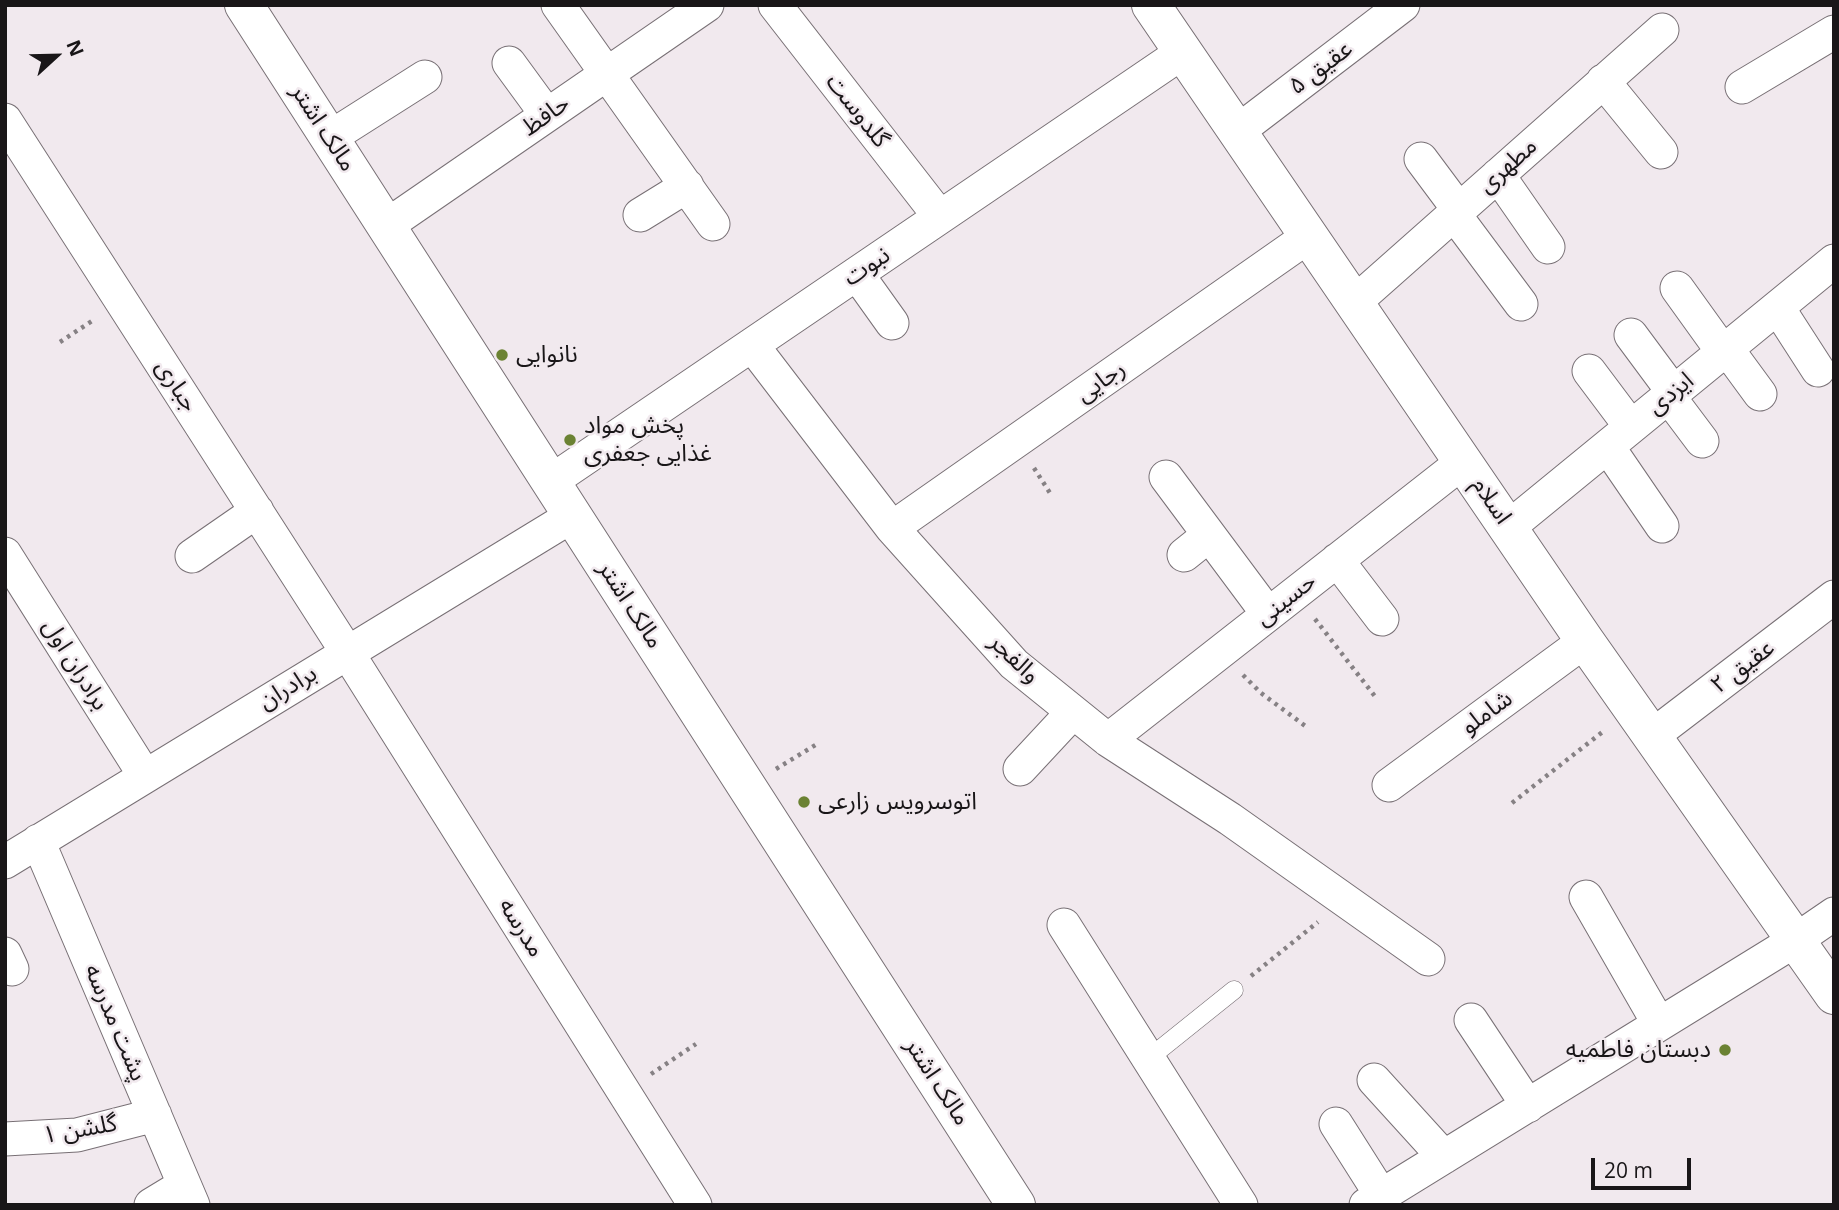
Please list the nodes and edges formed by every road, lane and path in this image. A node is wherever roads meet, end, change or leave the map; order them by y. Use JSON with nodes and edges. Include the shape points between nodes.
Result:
{"nodes":[{"id":1,"x":558,"y":5,"type":"edge"},
{"id":2,"x":707,"y":5,"type":"edge"},
{"id":3,"x":775,"y":5,"type":"edge"},
{"id":4,"x":1151,"y":5,"type":"edge"},
{"id":5,"x":1403,"y":5,"type":"edge"},
{"id":6,"x":246,"y":6,"type":"edge"},
{"id":7,"x":1662,"y":30,"type":"dead end"},
{"id":8,"x":1834,"y":32,"type":"edge"},
{"id":9,"x":1183,"y":52,"type":"junction"},
{"id":10,"x":509,"y":63,"type":"dead end"},
{"id":11,"x":606,"y":74,"type":"junction"},
{"id":12,"x":425,"y":77,"type":"dead end"},
{"id":13,"x":1603,"y":82,"type":"junction"},
{"id":14,"x":1742,"y":86,"type":"dead end"},
{"id":15,"x":547,"y":115,"type":"junction"},
{"id":16,"x":5,"y":120,"type":"edge"},
{"id":17,"x":1238,"y":131,"type":"junction"},
{"id":18,"x":329,"y":138,"type":"junction"},
{"id":19,"x":1661,"y":152,"type":"dead end"},
{"id":20,"x":1421,"y":159,"type":"dead end"},
{"id":21,"x":1498,"y":175,"type":"junction"},
{"id":22,"x":687,"y":186,"type":"junction"},
{"id":23,"x":1456,"y":212,"type":"junction"},
{"id":24,"x":640,"y":215,"type":"dead end"},
{"id":25,"x":940,"y":217,"type":"junction"},
{"id":26,"x":713,"y":225,"type":"dead end"},
{"id":27,"x":386,"y":226,"type":"junction"},
{"id":28,"x":1309,"y":236,"type":"junction"},
{"id":29,"x":1548,"y":247,"type":"dead end"},
{"id":30,"x":856,"y":274,"type":"junction"},
{"id":31,"x":1829,"y":276,"type":"edge"},
{"id":32,"x":1677,"y":288,"type":"dead end"},
{"id":33,"x":122,"y":301,"type":"junction"},
{"id":34,"x":1355,"y":302,"type":"junction"},
{"id":35,"x":1521,"y":304,"type":"dead end"},
{"id":36,"x":1778,"y":308,"type":"junction"},
{"id":37,"x":892,"y":323,"type":"dead end"},
{"id":38,"x":1631,"y":335,"type":"dead end"},
{"id":39,"x":60,"y":342,"type":"dead end"},
{"id":40,"x":752,"y":345,"type":"junction"},
{"id":41,"x":1725,"y":350,"type":"junction"},
{"id":42,"x":1818,"y":370,"type":"dead end"},
{"id":43,"x":1589,"y":371,"type":"dead end"},
{"id":44,"x":1760,"y":394,"type":"dead end"},
{"id":45,"x":1671,"y":395,"type":"junction"},
{"id":46,"x":1620,"y":437,"type":"junction"},
{"id":47,"x":1702,"y":442,"type":"dead end"},
{"id":48,"x":1464,"y":461,"type":"junction"},
{"id":49,"x":1166,"y":477,"type":"dead end"},
{"id":50,"x":550,"y":482,"type":"junction"},
{"id":51,"x":257,"y":511,"type":"junction"},
{"id":52,"x":572,"y":516,"type":"junction"},
{"id":53,"x":1662,"y":526,"type":"dead end"},
{"id":54,"x":1509,"y":527,"type":"junction"},
{"id":55,"x":892,"y":528,"type":"junction"},
{"id":56,"x":5,"y":554,"type":"edge"},
{"id":57,"x":192,"y":556,"type":"dead end"},
{"id":58,"x":1337,"y":561,"type":"junction"},
{"id":59,"x":1295,"y":593,"type":"junction"},
{"id":60,"x":1834,"y":597,"type":"edge"},
{"id":61,"x":1268,"y":614,"type":"junction"},
{"id":62,"x":1381,"y":619,"type":"dead end"},
{"id":63,"x":1586,"y":640,"type":"junction"},
{"id":64,"x":347,"y":652,"type":"junction"},
{"id":65,"x":1220,"y":652,"type":"junction"},
{"id":66,"x":1377,"y":699,"type":"dead end"},
{"id":67,"x":1073,"y":712,"type":"junction"},
{"id":68,"x":1642,"y":722,"type":"junction"},
{"id":69,"x":1308,"y":728,"type":"dead end"},
{"id":70,"x":1108,"y":740,"type":"junction"},
{"id":71,"x":817,"y":744,"type":"dead end"},
{"id":72,"x":1020,"y":769,"type":"dead end"},
{"id":73,"x":145,"y":776,"type":"junction"},
{"id":74,"x":1389,"y":785,"type":"dead end"},
{"id":75,"x":747,"y":787,"type":"junction"},
{"id":76,"x":1512,"y":803,"type":"dead end"},
{"id":77,"x":16,"y":848,"type":"edge"},
{"id":78,"x":1586,"y":897,"type":"dead end"},
{"id":79,"x":1345,"y":901,"type":"junction"},
{"id":80,"x":1834,"y":914,"type":"edge"},
{"id":81,"x":1064,"y":925,"type":"dead end"},
{"id":82,"x":1796,"y":940,"type":"junction"},
{"id":83,"x":1428,"y":959,"type":"dead end"},
{"id":84,"x":1234,"y":990,"type":"joint"},
{"id":85,"x":1834,"y":995,"type":"edge"},
{"id":86,"x":1471,"y":1020,"type":"dead end"},
{"id":87,"x":1659,"y":1024,"type":"junction"},
{"id":88,"x":696,"y":1044,"type":"dead end"},
{"id":89,"x":1149,"y":1059,"type":"junction"},
{"id":90,"x":1374,"y":1080,"type":"dead end"},
{"id":91,"x":624,"y":1093,"type":"junction"},
{"id":92,"x":1528,"y":1106,"type":"junction"},
{"id":93,"x":155,"y":1115,"type":"junction"},
{"id":94,"x":1336,"y":1124,"type":"dead end"},
{"id":95,"x":5,"y":1139,"type":"edge"},
{"id":96,"x":1444,"y":1157,"type":"junction"},
{"id":97,"x":188,"y":1195,"type":"edge"},
{"id":98,"x":1391,"y":1197,"type":"edge"},
{"id":99,"x":151,"y":1205,"type":"edge"},
{"id":100,"x":695,"y":1205,"type":"edge"},
{"id":101,"x":1016,"y":1205,"type":"edge"},
{"id":102,"x":1241,"y":1205,"type":"edge"}],
"edges":[{"from":1,"to":11,"type":"street"},
{"from":2,"to":11,"type":"street","name":"حافظ"},
{"from":3,"to":25,"type":"street","name":"گلدوست"},
{"from":4,"to":9,"type":"street","name":"اسلام"},
{"from":5,"to":17,"type":"street","name":"عقیق ۵"},
{"from":6,"to":18,"type":"street","name":"مالک اشتر"},
{"from":7,"to":13,"type":"street","name":"مطهری"},
{"from":8,"to":14,"type":"street"},
{"from":9,"to":17,"type":"street","name":"اسلام"},
{"from":9,"to":25,"type":"street","name":"نبوت"},
{"from":10,"to":15,"type":"street"},
{"from":11,"to":15,"type":"street","name":"حافظ"},
{"from":11,"to":22,"type":"street"},
{"from":12,"to":18,"type":"street"},
{"from":13,"to":19,"type":"street"},
{"from":13,"to":21,"type":"street","name":"مطهری"},
{"from":15,"to":27,"type":"street","name":"حافظ"},
{"from":16,"to":33,"type":"street","name":"جباری"},
{"from":17,"to":28,"type":"street","name":"اسلام"},
{"from":18,"to":27,"type":"street","name":"مالک اشتر"},
{"from":20,"to":23,"type":"street"},
{"from":21,"to":23,"type":"street","name":"مطهری"},
{"from":21,"to":29,"type":"street"},
{"from":22,"to":24,"type":"street"},
{"from":22,"to":26,"type":"street"},
{"from":23,"to":34,"type":"street","name":"مطهری"},
{"from":23,"to":35,"type":"street"},
{"from":25,"to":30,"type":"street","name":"نبوت"},
{"from":27,"to":50,"type":"street","name":"مالک اشتر"},
{"from":28,"to":34,"type":"street","name":"اسلام"},
{"from":28,"to":55,"type":"street","name":"رجایی"},
{"from":30,"to":37,"type":"street"},
{"from":30,"to":40,"type":"street","name":"نبوت"},
{"from":31,"to":36,"type":"street","name":"ایزدی"},
{"from":32,"to":41,"type":"street"},
{"from":33,"to":39,"type":"path"},
{"from":33,"to":51,"type":"street","name":"جباری"},
{"from":34,"to":48,"type":"street","name":"اسلام"},
{"from":36,"to":41,"type":"street","name":"ایزدی"},
{"from":36,"to":42,"type":"street"},
{"from":38,"to":45,"type":"street"},
{"from":40,"to":50,"type":"street","name":"نبوت"},
{"from":40,"to":55,"type":"street","name":"والفجر"},
{"from":41,"to":44,"type":"street"},
{"from":41,"to":45,"type":"street","name":"ایزدی"},
{"from":43,"to":46,"type":"street"},
{"from":45,"to":46,"type":"street","name":"ایزدی"},
{"from":45,"to":47,"type":"street"},
{"from":46,"to":53,"type":"street"},
{"from":46,"to":54,"type":"street","name":"ایزدی"},
{"from":48,"to":54,"type":"street","name":"اسلام"},
{"from":48,"to":58,"type":"street","name":"حسینی"},
{"from":49,"to":61,"type":"street","via":[[1197,545]]},
{"from":50,"to":52,"type":"street","name":"مالک اشتر"},
{"from":51,"to":57,"type":"street"},
{"from":51,"to":64,"type":"street","name":"جباری"},
{"from":52,"to":64,"type":"street","name":"برادران"},
{"from":52,"to":75,"type":"street","name":"مالک اشتر"},
{"from":54,"to":63,"type":"street","name":"اسلام"},
{"from":55,"to":67,"type":"street","name":"والفجر","via":[[1014,664]]},
{"from":56,"to":73,"type":"street","name":"برادران اول"},
{"from":58,"to":59,"type":"street","name":"حسینی"},
{"from":58,"to":62,"type":"street"},
{"from":59,"to":61,"type":"street","name":"حسینی"},
{"from":59,"to":66,"type":"path"},
{"from":60,"to":68,"type":"street","name":"عقیق ۲"},
{"from":61,"to":65,"type":"street","name":"حسینی"},
{"from":63,"to":68,"type":"street","name":"اسلام"},
{"from":63,"to":74,"type":"street","name":"شاملو"},
{"from":64,"to":73,"type":"street","name":"برادران"},
{"from":64,"to":91,"type":"street","name":"مدرسه"},
{"from":65,"to":69,"type":"path","via":[[1261,693]]},
{"from":65,"to":70,"type":"street","name":"حسینی"},
{"from":67,"to":70,"type":"street","name":"والفجر"},
{"from":67,"to":72,"type":"street"},
{"from":68,"to":76,"type":"path"},
{"from":68,"to":82,"type":"street","name":"اسلام"},
{"from":70,"to":79,"type":"street","name":"والفجر"},
{"from":71,"to":75,"type":"path"},
{"from":73,"to":77,"type":"street","name":"برادران"},
{"from":75,"to":101,"type":"street","name":"مالک اشتر"},
{"from":77,"to":93,"type":"street","name":"پشت مدرسه"},
{"from":78,"to":87,"type":"street"},
{"from":79,"to":83,"type":"street","name":"والفجر"},
{"from":79,"to":84,"type":"path"},
{"from":80,"to":82,"type":"street"},
{"from":81,"to":89,"type":"street"},
{"from":82,"to":85,"type":"street","name":"اسلام"},
{"from":82,"to":87,"type":"street"},
{"from":84,"to":89,"type":"lane"},
{"from":86,"to":92,"type":"street"},
{"from":87,"to":92,"type":"street"},
{"from":88,"to":91,"type":"path"},
{"from":89,"to":102,"type":"street"},
{"from":90,"to":96,"type":"street"},
{"from":91,"to":100,"type":"street","name":"مدرسه"},
{"from":92,"to":96,"type":"street"},
{"from":93,"to":95,"type":"street","name":"گلشن ۱","via":[[77,1135]]},
{"from":93,"to":97,"type":"street","name":"پشت مدرسه"},
{"from":94,"to":98,"type":"street"},
{"from":96,"to":98,"type":"street"},
{"from":97,"to":99,"type":"street"}]}
